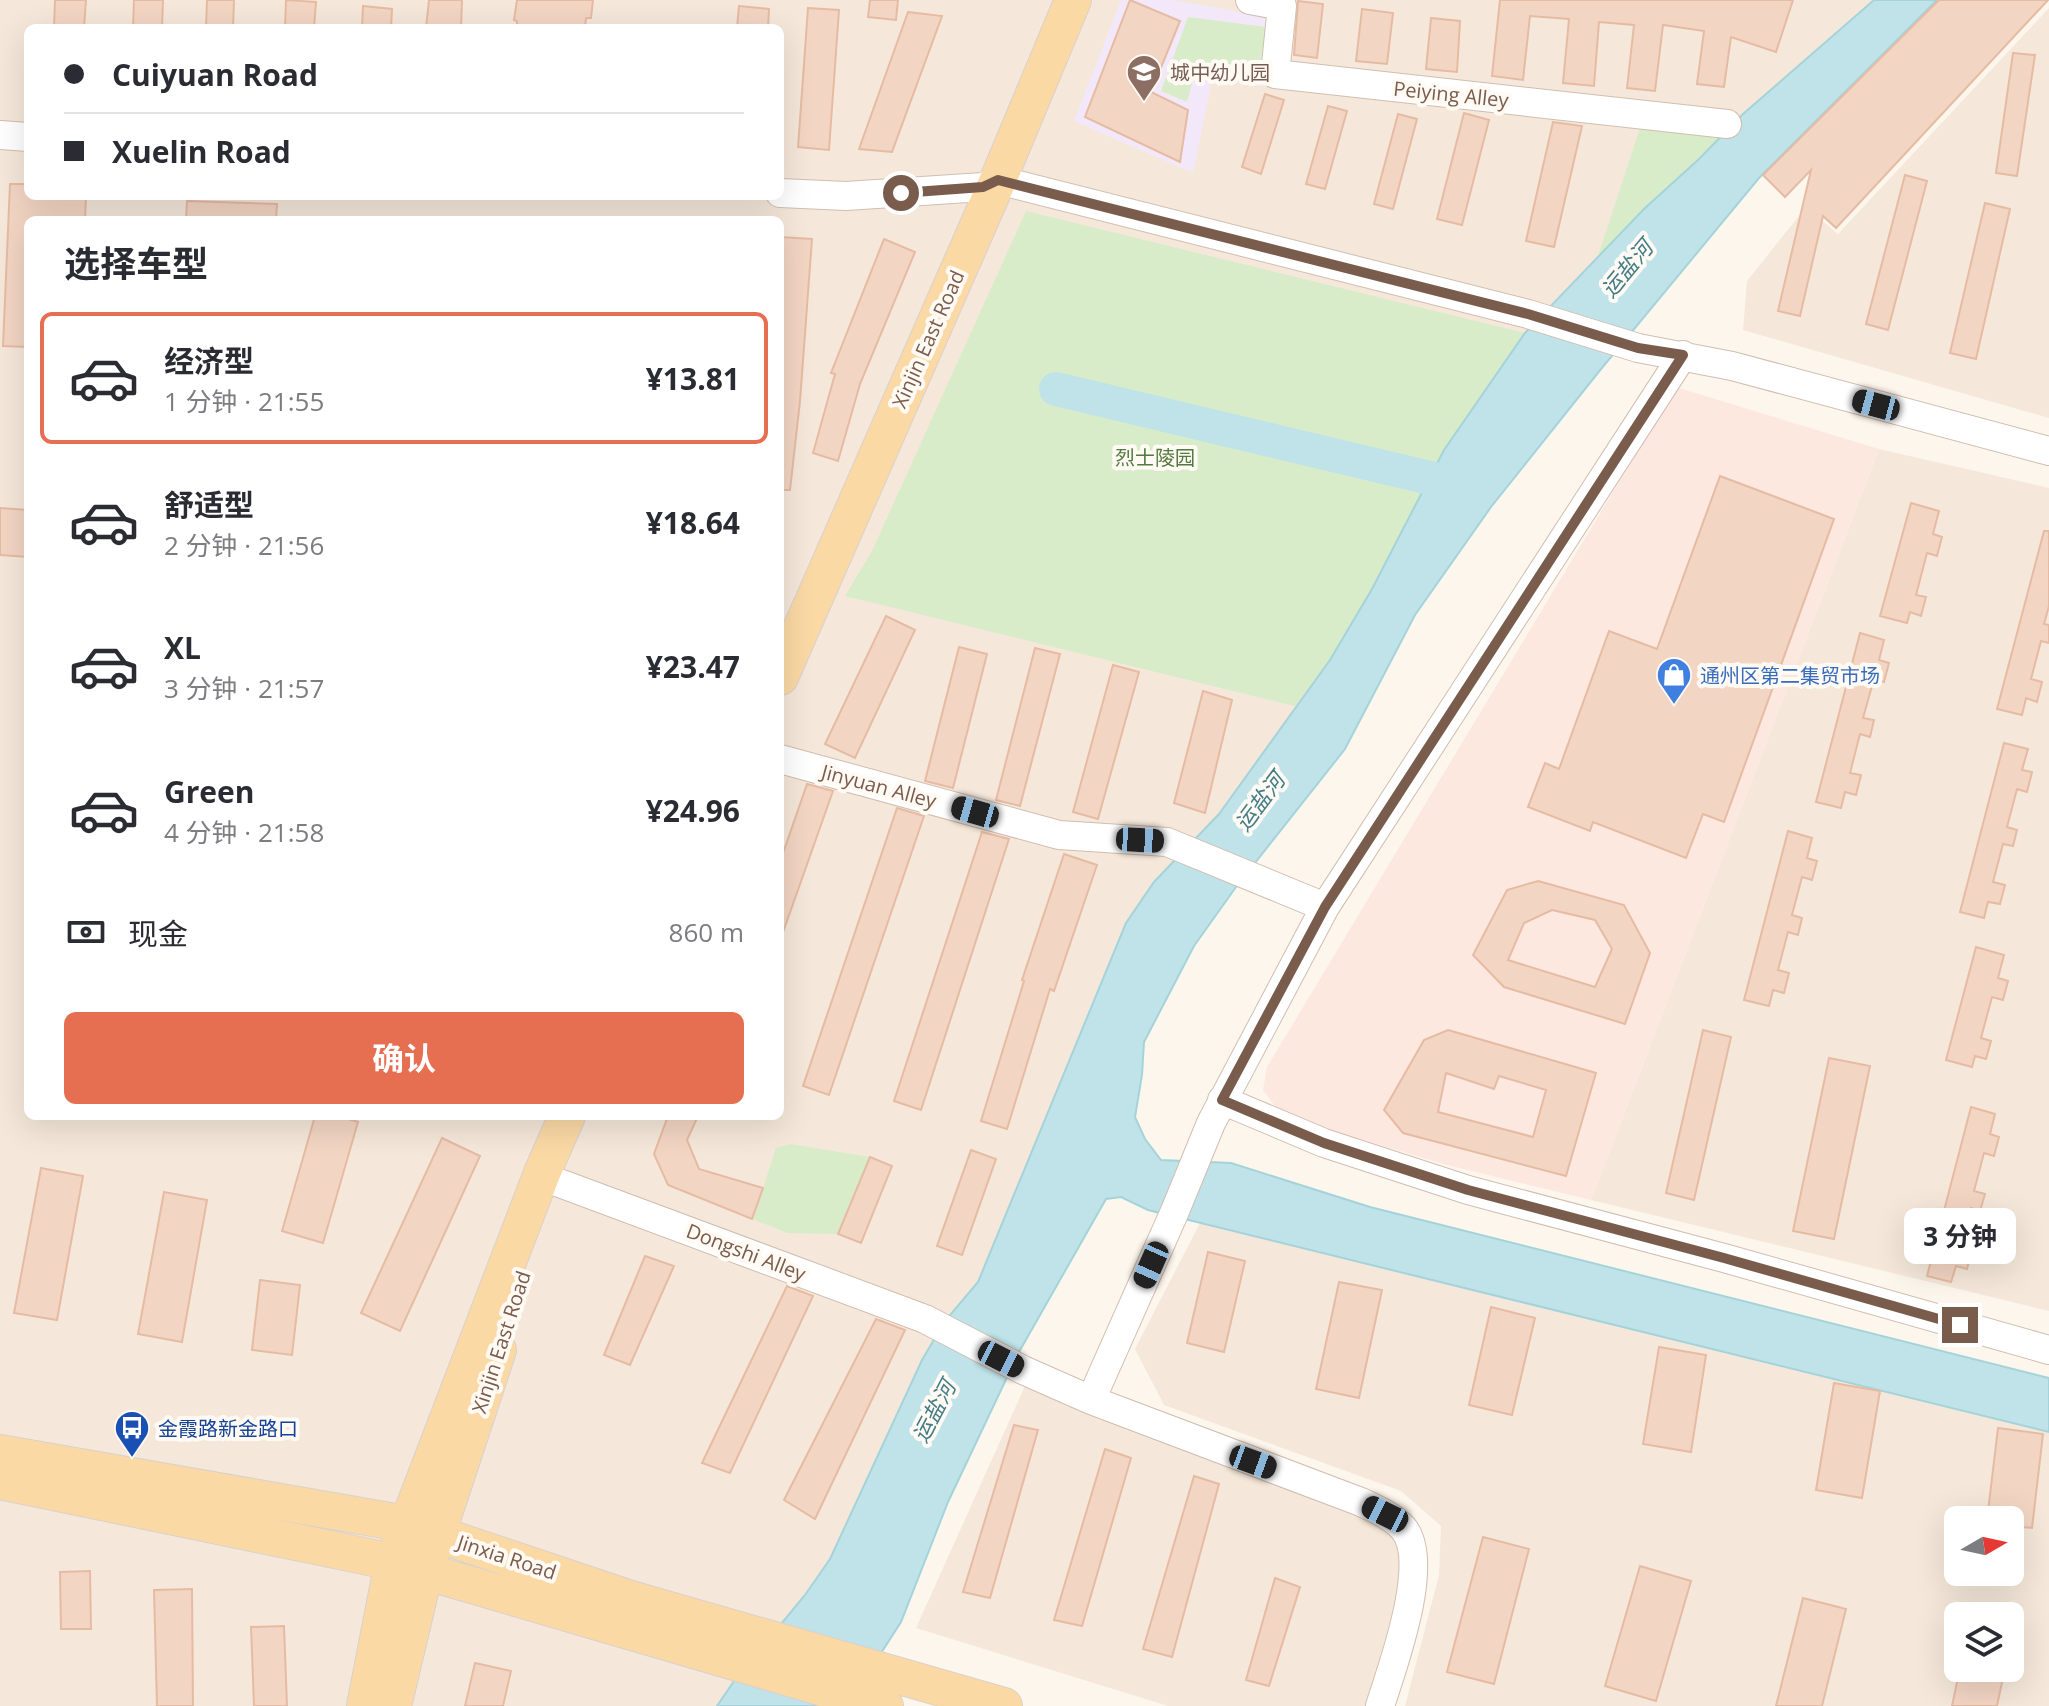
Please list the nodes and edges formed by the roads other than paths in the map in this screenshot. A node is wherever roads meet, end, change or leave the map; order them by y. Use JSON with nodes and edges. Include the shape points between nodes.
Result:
{"nodes":[{"id":1,"x":1058,"y":0,"type":"edge"},
{"id":2,"x":1073,"y":0,"type":"edge"},
{"id":3,"x":1250,"y":0,"type":"edge"},
{"id":4,"x":1282,"y":3,"type":"edge"},
{"id":5,"x":1727,"y":124,"type":"dead end"},
{"id":6,"x":0,"y":135,"type":"edge"},
{"id":7,"x":24,"y":137,"type":"edge"},
{"id":8,"x":990,"y":184,"type":"junction"},
{"id":9,"x":784,"y":193,"type":"edge"},
{"id":10,"x":1683,"y":355,"type":"junction"},
{"id":11,"x":2049,"y":451,"type":"edge"},
{"id":12,"x":784,"y":632,"type":"edge"},
{"id":13,"x":784,"y":668,"type":"edge"},
{"id":14,"x":784,"y":760,"type":"edge"},
{"id":15,"x":1325,"y":907,"type":"junction"},
{"id":16,"x":1216,"y":1112,"type":"junction"},
{"id":17,"x":565,"y":1120,"type":"edge"},
{"id":18,"x":581,"y":1120,"type":"edge"},
{"id":19,"x":554,"y":1181,"type":"junction"},
{"id":20,"x":2049,"y":1350,"type":"edge"},
{"id":21,"x":1091,"y":1400,"type":"junction"},
{"id":22,"x":0,"y":1453,"type":"edge"},
{"id":23,"x":0,"y":1481,"type":"edge"},
{"id":24,"x":423,"y":1529,"type":"junction"},
{"id":25,"x":409,"y":1567,"type":"junction"},
{"id":26,"x":882,"y":1693,"type":"edge"},
{"id":27,"x":365,"y":1706,"type":"edge"},
{"id":28,"x":393,"y":1706,"type":"edge"},
{"id":29,"x":1004,"y":1706,"type":"edge"},
{"id":30,"x":1380,"y":1706,"type":"edge"}],
"edges":[{"from":1,"to":8,"type":"main road","name":"Xinjin East Road"},
{"from":2,"to":8,"type":"main road","name":"Xinjin East Road"},
{"from":3,"to":4,"type":"street","name":"Peiying Alley"},
{"from":4,"to":5,"type":"street","name":"Peiying Alley","via":[[1275,74]]},
{"from":6,"to":7,"type":"street"},
{"from":8,"to":9,"type":"street","via":[[846,196]]},
{"from":8,"to":10,"type":"street"},
{"from":8,"to":12,"type":"main road","name":"Xinjin East Road"},
{"from":8,"to":13,"type":"main road","name":"Xinjin East Road"},
{"from":10,"to":11,"type":"street"},
{"from":10,"to":15,"type":"street"},
{"from":14,"to":15,"type":"street","name":"Jinyuan Alley","via":[[1059,835],[1167,842]]},
{"from":15,"to":16,"type":"street"},
{"from":16,"to":20,"type":"street","via":[[1468,1190]]},
{"from":16,"to":21,"type":"street"},
{"from":17,"to":24,"type":"main road","name":"Xinjin East Road","via":[[542,1173]]},
{"from":18,"to":19,"type":"main road","name":"Xinjin East Road"},
{"from":19,"to":21,"type":"street","name":"Dongshi Alley","via":[[911,1314]]},
{"from":19,"to":24,"type":"main road","name":"Xinjin East Road"},
{"from":21,"to":30,"type":"street","name":"Dongshi Alley","via":[[1361,1502],[1404,1529],[1412,1545],[1408,1616]]},
{"from":22,"to":24,"type":"main road","name":"Jinxia Road"},
{"from":23,"to":25,"type":"main road","name":"Jinxia Road"},
{"from":24,"to":25,"type":"main road","name":"Xinjin East Road"},
{"from":24,"to":26,"type":"main road","name":"Jinxia Road","via":[[751,1634]]},
{"from":25,"to":26,"type":"main road","name":"Jinxia Road","via":[[727,1660]]},
{"from":25,"to":27,"type":"main road"},
{"from":25,"to":28,"type":"main road"},
{"from":26,"to":29,"type":"main road","name":"Jinxia Road"}]}
